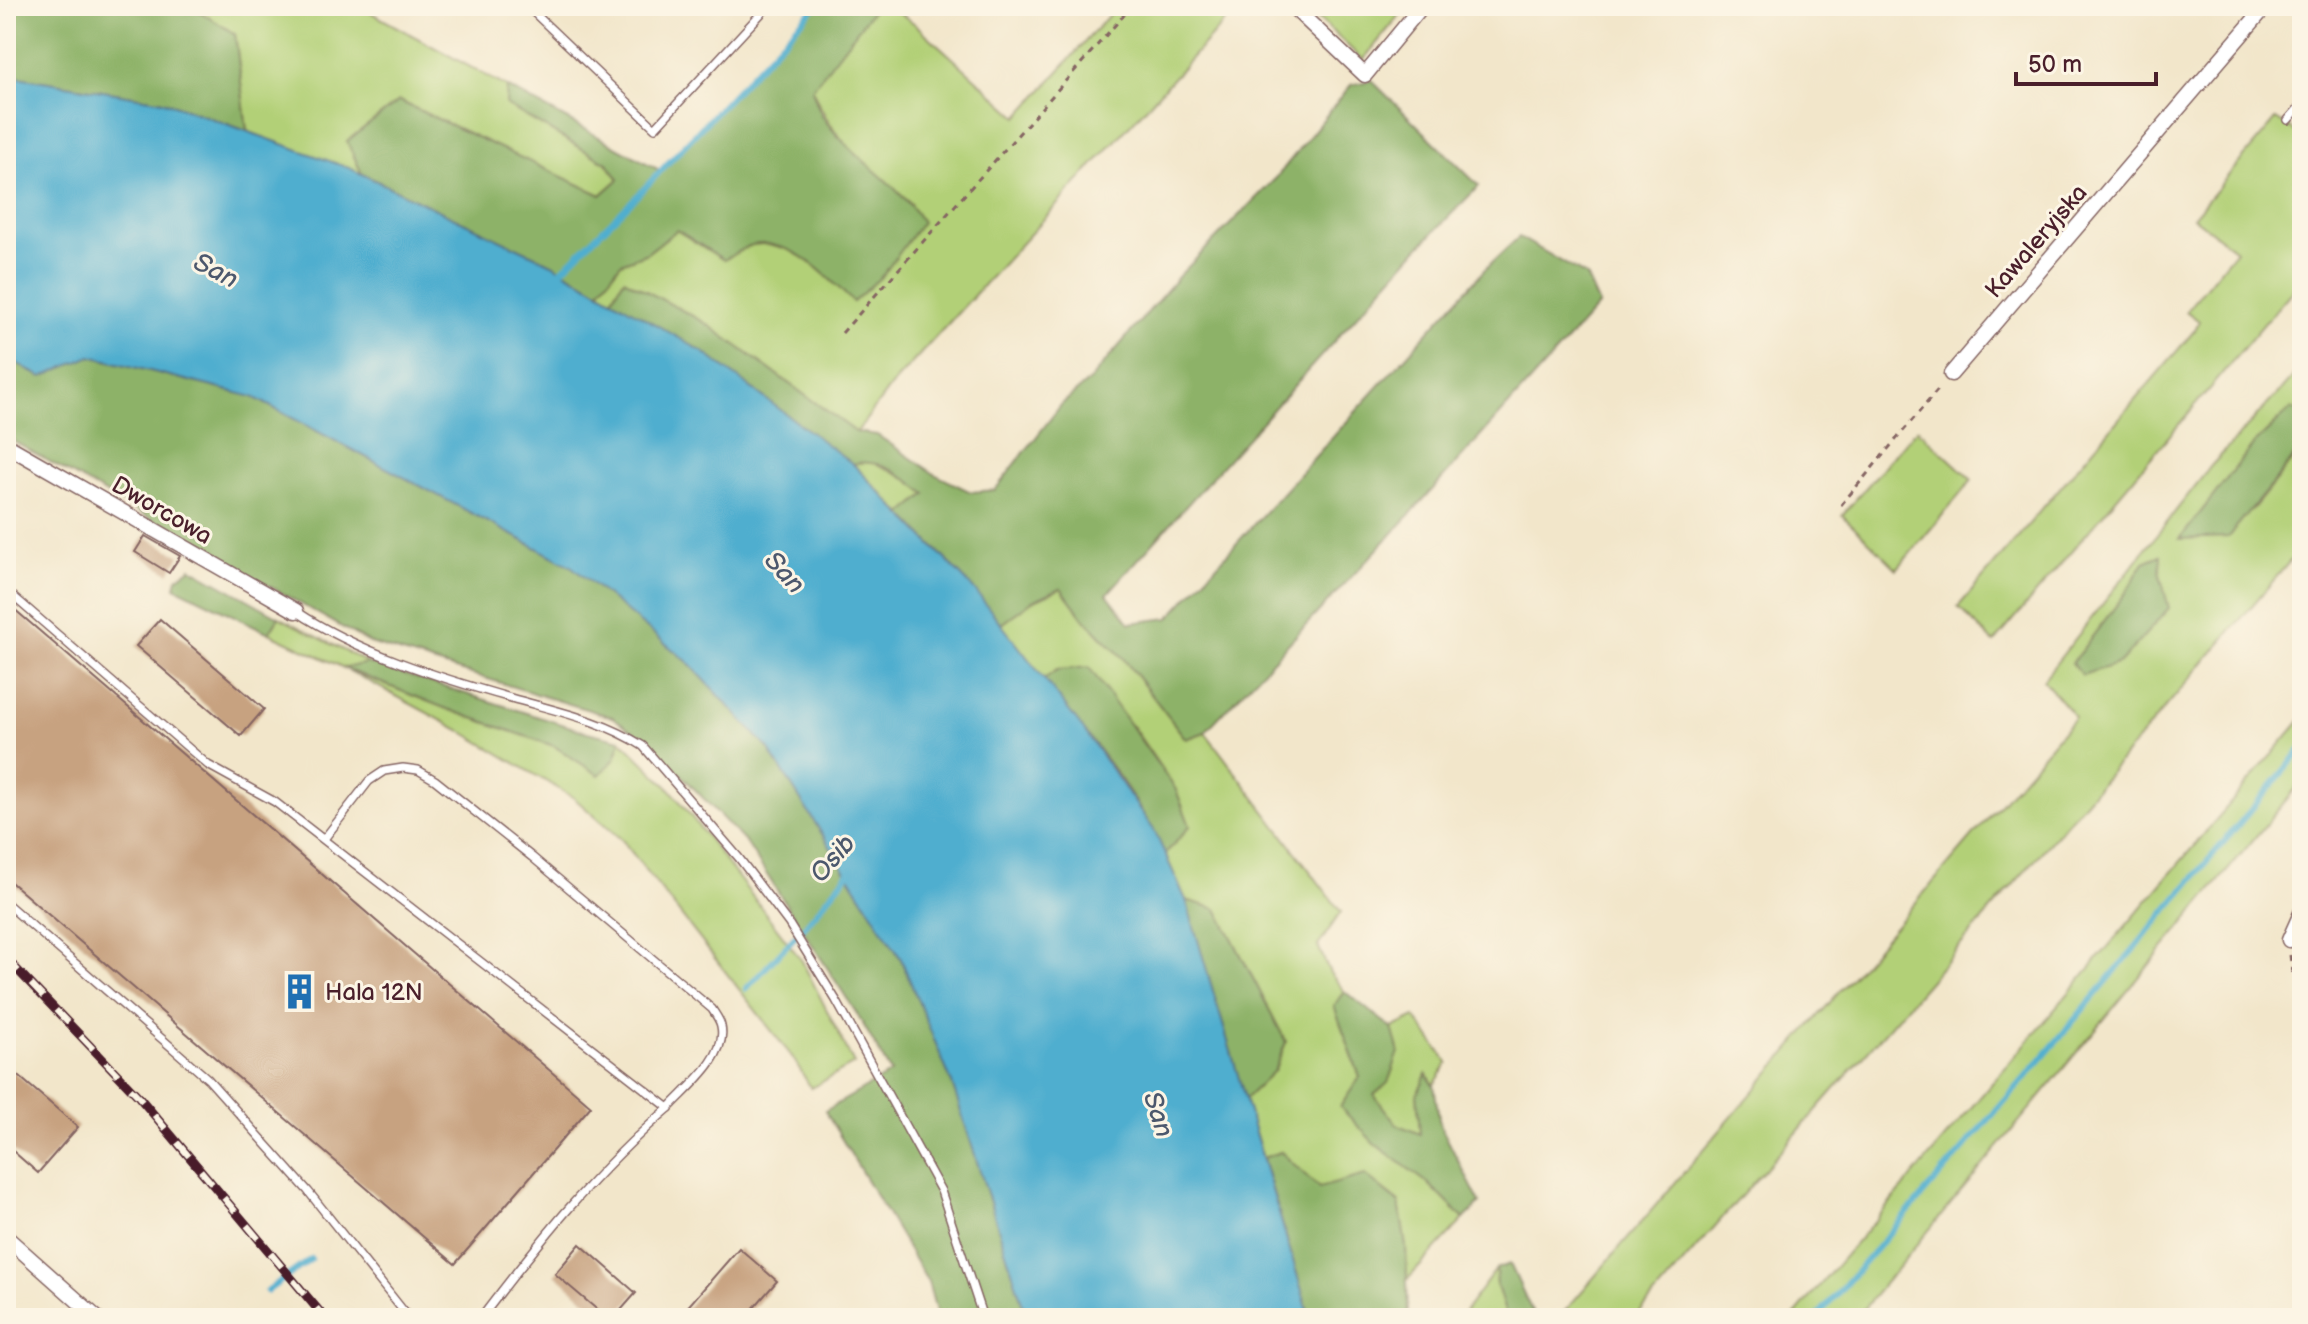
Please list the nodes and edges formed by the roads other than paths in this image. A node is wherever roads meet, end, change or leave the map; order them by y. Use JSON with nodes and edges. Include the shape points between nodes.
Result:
{"nodes":[{"id":1,"x":527,"y":6,"type":"edge"},
{"id":2,"x":768,"y":6,"type":"edge"},
{"id":3,"x":1292,"y":6,"type":"edge"},
{"id":4,"x":1422,"y":6,"type":"edge"},
{"id":5,"x":2266,"y":6,"type":"edge"},
{"id":6,"x":2302,"y":104,"type":"edge"},
{"id":7,"x":2288,"y":120,"type":"dead end"},
{"id":8,"x":1951,"y":374,"type":"road end"},
{"id":9,"x":6,"y":445,"type":"edge"},
{"id":10,"x":6,"y":590,"type":"edge"},
{"id":11,"x":296,"y":611,"type":"joint"},
{"id":12,"x":324,"y":839,"type":"junction"},
{"id":13,"x":6,"y":903,"type":"edge"},
{"id":14,"x":2302,"y":911,"type":"edge"},
{"id":15,"x":2289,"y":940,"type":"road end"},
{"id":16,"x":669,"y":1108,"type":"junction"},
{"id":17,"x":6,"y":1237,"type":"edge"},
{"id":18,"x":97,"y":1318,"type":"edge"},
{"id":19,"x":409,"y":1318,"type":"edge"},
{"id":20,"x":481,"y":1318,"type":"edge"},
{"id":21,"x":983,"y":1318,"type":"edge"}],
"edges":[{"from":1,"to":2,"type":"lane","via":[[655,128]]},
{"from":3,"to":4,"type":"street","via":[[1365,75]]},
{"from":5,"to":8,"type":"street","name":"Kawaleryjska"},
{"from":6,"to":7,"type":"lane"},
{"from":9,"to":11,"type":"street","name":"Dworcowa"},
{"from":10,"to":12,"type":"lane","via":[[208,765],[275,802]]},
{"from":11,"to":21,"type":"lane","via":[[363,649],[623,733],[643,746],[692,800],[802,944],[941,1191]]},
{"from":12,"to":16,"type":"lane"},
{"from":12,"to":16,"type":"lane","via":[[369,781],[384,771],[418,770],[435,780],[712,1009],[721,1025],[714,1058]]},
{"from":13,"to":19,"type":"lane","via":[[208,1079],[308,1191]]},
{"from":14,"to":15,"type":"street"},
{"from":16,"to":20,"type":"lane","via":[[583,1190]]},
{"from":17,"to":18,"type":"street"}]}
